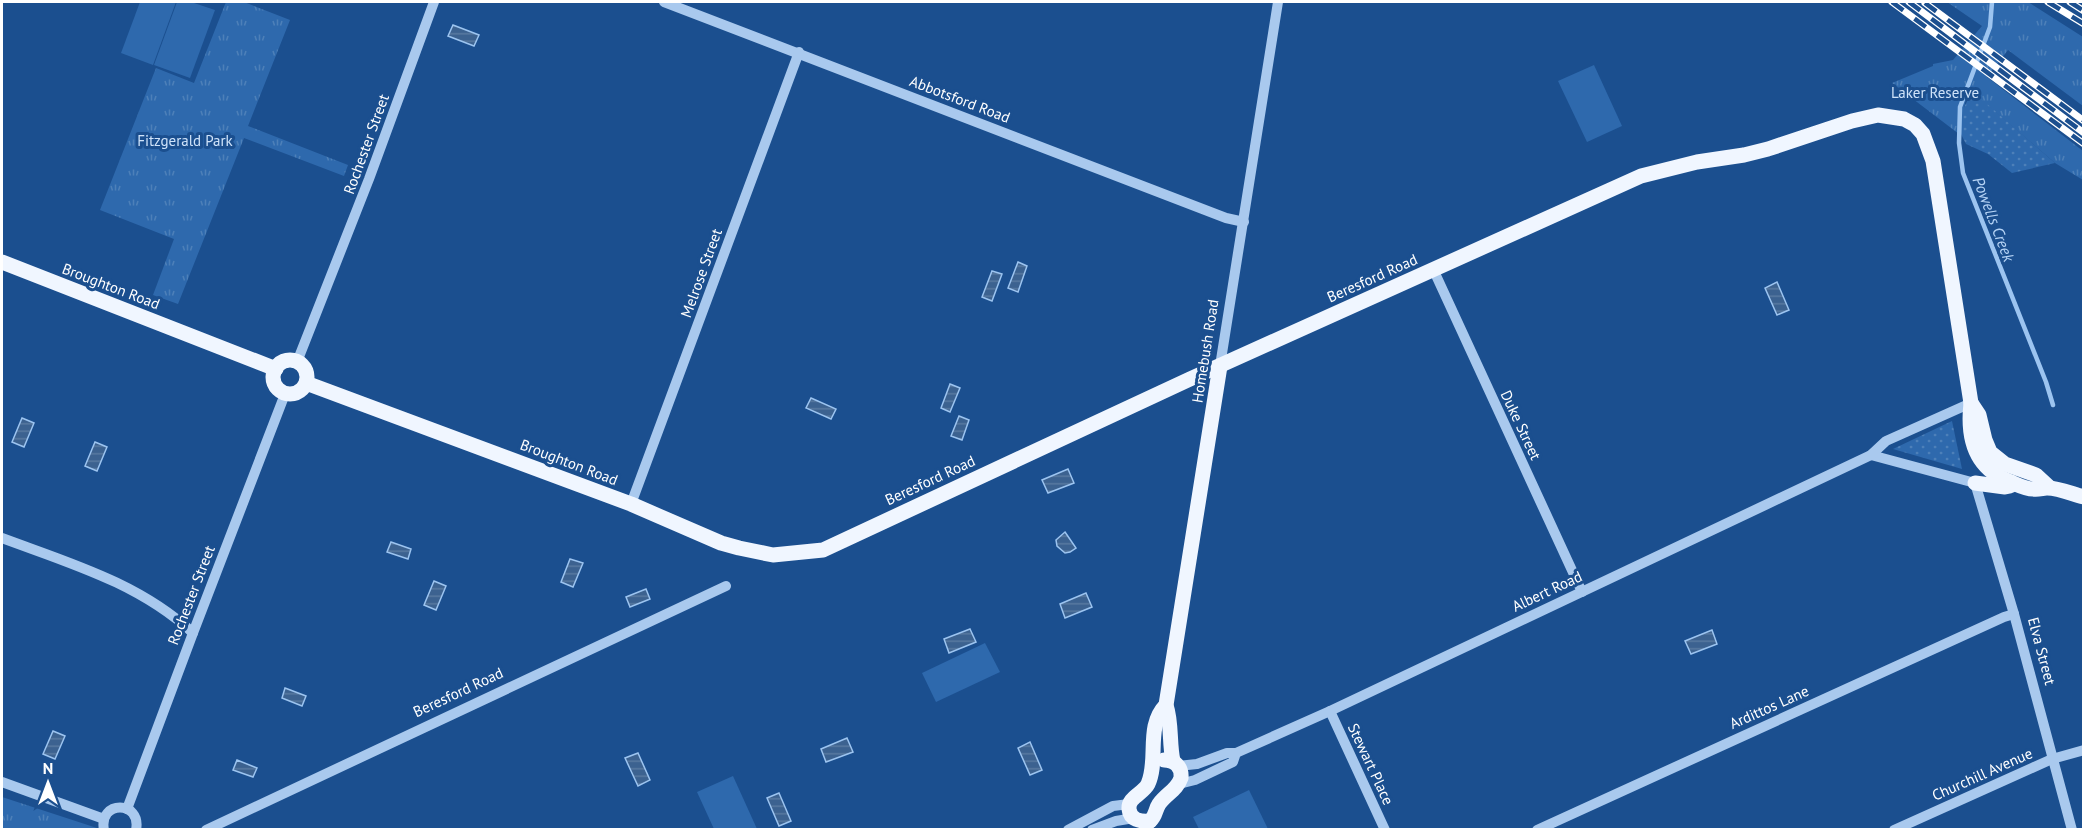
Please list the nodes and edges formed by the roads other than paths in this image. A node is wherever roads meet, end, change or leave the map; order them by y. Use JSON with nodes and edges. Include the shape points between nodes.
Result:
{"nodes":[{"id":1,"x":434,"y":2,"type":"edge"},
{"id":2,"x":664,"y":2,"type":"edge"},
{"id":3,"x":1278,"y":2,"type":"edge"},
{"id":4,"x":799,"y":52,"type":"junction"},
{"id":5,"x":1244,"y":222,"type":"junction"},
{"id":6,"x":2,"y":262,"type":"edge"},
{"id":7,"x":1434,"y":271,"type":"junction"},
{"id":8,"x":297,"y":362,"type":"junction"},
{"id":9,"x":1220,"y":366,"type":"junction"},
{"id":10,"x":276,"y":369,"type":"junction"},
{"id":11,"x":306,"y":383,"type":"junction"},
{"id":12,"x":285,"y":393,"type":"junction"},
{"id":13,"x":1971,"y":403,"type":"junction"},
{"id":14,"x":1870,"y":455,"type":"junction"},
{"id":15,"x":1975,"y":483,"type":"junction"},
{"id":16,"x":2016,"y":484,"type":"junction"},
{"id":17,"x":2049,"y":488,"type":"junction"},
{"id":18,"x":2084,"y":497,"type":"edge"},
{"id":19,"x":631,"y":504,"type":"junction"},
{"id":20,"x":2,"y":538,"type":"edge"},
{"id":21,"x":823,"y":550,"type":"joint"},
{"id":22,"x":726,"y":586,"type":"dead end"},
{"id":23,"x":1581,"y":592,"type":"junction"},
{"id":24,"x":2014,"y":614,"type":"junction"},
{"id":25,"x":193,"y":633,"type":"junction"},
{"id":26,"x":1166,"y":705,"type":"junction"},
{"id":27,"x":1330,"y":711,"type":"junction"},
{"id":28,"x":2084,"y":750,"type":"edge"},
{"id":29,"x":1236,"y":753,"type":"junction"},
{"id":30,"x":2052,"y":759,"type":"junction"},
{"id":31,"x":1176,"y":764,"type":"junction"},
{"id":32,"x":1153,"y":766,"type":"junction"},
{"id":33,"x":2,"y":782,"type":"edge"},
{"id":34,"x":1179,"y":784,"type":"junction"},
{"id":35,"x":127,"y":809,"type":"junction"},
{"id":36,"x":1140,"y":820,"type":"edge"},
{"id":37,"x":104,"y":824,"type":"edge"},
{"id":38,"x":136,"y":830,"type":"edge"},
{"id":39,"x":206,"y":830,"type":"edge"},
{"id":40,"x":1068,"y":830,"type":"edge"},
{"id":41,"x":1092,"y":830,"type":"edge"},
{"id":42,"x":1385,"y":830,"type":"edge"},
{"id":43,"x":1537,"y":830,"type":"edge"},
{"id":44,"x":1894,"y":830,"type":"edge"},
{"id":45,"x":2072,"y":830,"type":"edge"}],
"edges":[{"from":1,"to":8,"type":"street","name":"Rochester Street"},
{"from":2,"to":4,"type":"street","name":"Abbotsford Road"},
{"from":3,"to":5,"type":"street","name":"Homebush Road"},
{"from":4,"to":5,"type":"street","name":"Abbotsford Road"},
{"from":4,"to":19,"type":"street","name":"Melrose Street"},
{"from":5,"to":9,"type":"street","name":"Homebush Road"},
{"from":6,"to":10,"type":"main road","name":"Broughton Road"},
{"from":7,"to":9,"type":"main road","name":"Beresford Road"},
{"from":7,"to":13,"type":"main road","name":"Beresford Road","via":[[1641,176],[1768,149],[1865,117],[1904,119],[1923,134],[1933,161]]},
{"from":7,"to":23,"type":"street","name":"Duke Street"},
{"from":8,"to":10,"type":"main road","via":[[283,362]]},
{"from":8,"to":11,"type":"main road","via":[[306,373]]},
{"from":9,"to":21,"type":"main road","name":"Beresford Road"},
{"from":9,"to":26,"type":"main road","name":"Homebush Road"},
{"from":10,"to":12,"type":"main road","via":[[273,379]]},
{"from":11,"to":12,"type":"main road","via":[[296,393]]},
{"from":11,"to":19,"type":"main road","name":"Broughton Road"},
{"from":12,"to":25,"type":"street","name":"Rochester Street"},
{"from":13,"to":14,"type":"street","name":"Albert Road","via":[[1886,441]]},
{"from":13,"to":16,"type":"main road","via":[[1969,423],[1980,459],[1999,478]]},
{"from":13,"to":17,"type":"main road","via":[[1980,416],[1990,452],[2005,464],[2036,475]]},
{"from":14,"to":15,"type":"street"},
{"from":14,"to":23,"type":"street","name":"Albert Road"},
{"from":15,"to":16,"type":"main road","via":[[2005,487]]},
{"from":15,"to":24,"type":"street","name":"Elva Street"},
{"from":16,"to":17,"type":"main road","via":[[2032,490]]},
{"from":17,"to":18,"type":"main road"},
{"from":19,"to":21,"type":"main road","name":"Broughton Road","via":[[739,548],[773,555]]},
{"from":20,"to":25,"type":"street","via":[[118,582],[156,604]]},
{"from":22,"to":39,"type":"street","name":"Beresford Road"},
{"from":23,"to":27,"type":"street","name":"Albert Road"},
{"from":24,"to":30,"type":"street","name":"Elva Street"},
{"from":24,"to":43,"type":"street","name":"Ardittos Lane"},
{"from":25,"to":35,"type":"street","name":"Rochester Street"},
{"from":26,"to":31,"type":"main road","name":"Homebush Road","via":[[1170,716],[1169,743]]},
{"from":26,"to":32,"type":"main road","name":"Homebush Road","via":[[1157,714]]},
{"from":27,"to":29,"type":"street","name":"Albert Road"},
{"from":27,"to":42,"type":"street","name":"Stewart Place"},
{"from":28,"to":30,"type":"street","name":"Churchill Avenue"},
{"from":29,"to":31,"type":"street","name":"Albert Road","via":[[1197,764]]},
{"from":29,"to":34,"type":"street","name":"Albert Road","via":[[1233,762]]},
{"from":30,"to":44,"type":"street","name":"Churchill Avenue"},
{"from":30,"to":45,"type":"street","name":"Elva Street"},
{"from":31,"to":32,"type":"main road","via":[[1162,760]]},
{"from":31,"to":34,"type":"main road","name":"Homebush Road","via":[[1182,775]]},
{"from":32,"to":36,"type":"main road","name":"Homebush Road"},
{"from":33,"to":37,"type":"street"},
{"from":34,"to":36,"type":"main road","via":[[1160,803],[1154,818]]},
{"from":35,"to":37,"type":"street","via":[[114,809]]},
{"from":35,"to":38,"type":"street","via":[[135,817]]},
{"from":36,"to":40,"type":"street","via":[[1113,806]]},
{"from":36,"to":41,"type":"street","via":[[1116,821]]}]}
